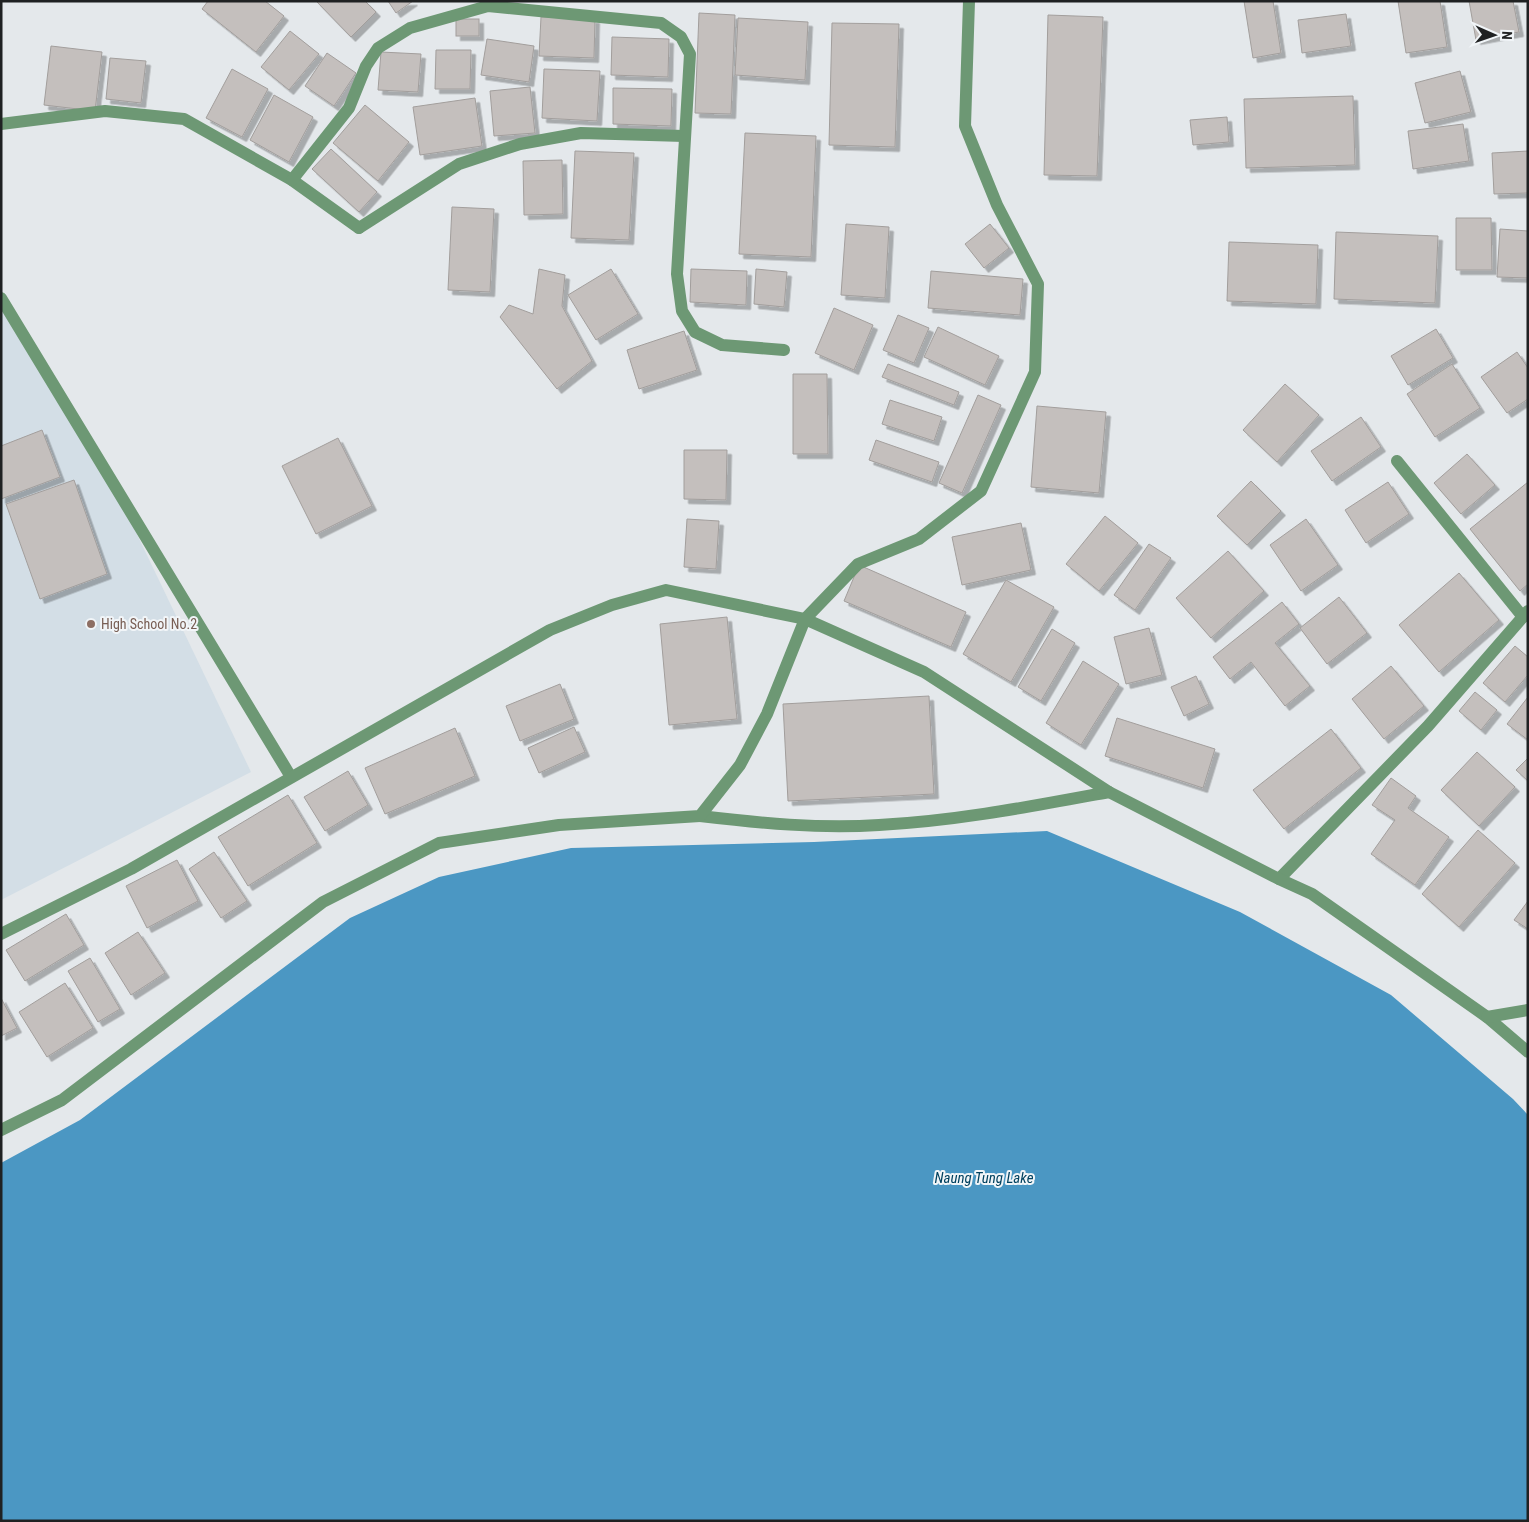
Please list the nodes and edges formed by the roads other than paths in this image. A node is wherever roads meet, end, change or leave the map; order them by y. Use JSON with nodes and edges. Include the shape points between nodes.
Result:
{"nodes":[{"id":1,"x":968,"y":1,"type":"edge"},
{"id":2,"x":1,"y":124,"type":"edge"},
{"id":3,"x":684,"y":136,"type":"junction"},
{"id":4,"x":292,"y":180,"type":"junction"},
{"id":5,"x":1,"y":298,"type":"edge"},
{"id":6,"x":784,"y":350,"type":"dead end"},
{"id":7,"x":1397,"y":461,"type":"dead end"},
{"id":8,"x":1525,"y":614,"type":"edge"},
{"id":9,"x":805,"y":619,"type":"junction"},
{"id":10,"x":292,"y":777,"type":"junction"},
{"id":11,"x":1109,"y":792,"type":"junction"},
{"id":12,"x":700,"y":816,"type":"junction"},
{"id":13,"x":1279,"y":879,"type":"junction"},
{"id":14,"x":1,"y":934,"type":"edge"},
{"id":15,"x":1528,"y":1010,"type":"edge"},
{"id":16,"x":1488,"y":1017,"type":"junction"},
{"id":17,"x":1528,"y":1052,"type":"edge"},
{"id":18,"x":1,"y":1130,"type":"edge"}],
"edges":[{"from":1,"to":9,"type":"street","via":[[965,126],[997,205],[1038,284],[1035,372],[981,491],[920,539],[858,564]]},
{"from":2,"to":4,"type":"street","via":[[105,111],[184,120]]},
{"from":3,"to":4,"type":"street","via":[[581,133],[520,144],[459,164],[359,228]]},
{"from":3,"to":4,"type":"street","via":[[690,54],[681,37],[660,23],[488,6],[410,28],[378,48],[366,66],[349,108]]},
{"from":3,"to":6,"type":"street","via":[[677,274],[682,311],[695,332],[722,345]]},
{"from":5,"to":10,"type":"street"},
{"from":7,"to":8,"type":"street"},
{"from":8,"to":13,"type":"street","via":[[1428,726]]},
{"from":9,"to":10,"type":"street","via":[[666,590],[612,605],[550,630]]},
{"from":9,"to":11,"type":"street","via":[[924,672]]},
{"from":9,"to":12,"type":"street","via":[[767,714],[740,765]]},
{"from":10,"to":14,"type":"street","via":[[131,869]]},
{"from":11,"to":12,"type":"street","via":[[970,817],[878,826],[794,826]]},
{"from":11,"to":13,"type":"street"},
{"from":12,"to":18,"type":"street","via":[[559,825],[439,842],[323,902],[62,1100]]},
{"from":13,"to":16,"type":"street","via":[[1312,894]]},
{"from":15,"to":16,"type":"street"},
{"from":16,"to":17,"type":"street"}]}
